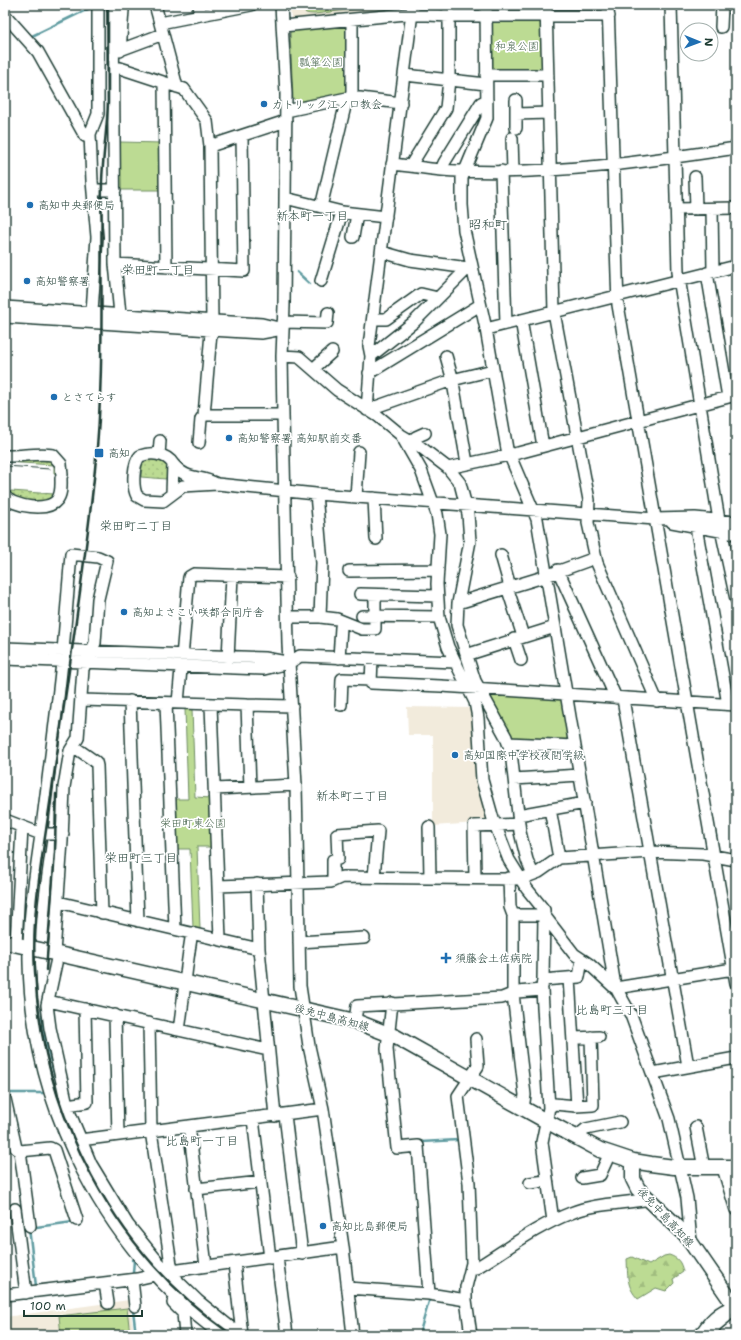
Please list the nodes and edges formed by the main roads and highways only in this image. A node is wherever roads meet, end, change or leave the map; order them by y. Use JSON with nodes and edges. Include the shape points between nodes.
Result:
{"nodes":[{"id":1,"x":17,"y":945,"type":"edge"},
{"id":2,"x":633,"y":1161,"type":"junction"},
{"id":3,"x":729,"y":1167,"type":"edge"},
{"id":4,"x":735,"y":1307,"type":"edge"}],
"edges":[{"from":1,"to":2,"type":"main road","name":"後免中島高知線","via":[[354,1021],[389,1034],[523,1109],[548,1115],[576,1137]]},
{"from":2,"to":3,"type":"main road","name":"後免中島高知線","via":[[680,1168]]},
{"from":2,"to":4,"type":"main road","name":"後免中島高知線","via":[[634,1180],[638,1189],[691,1242]]}]}
